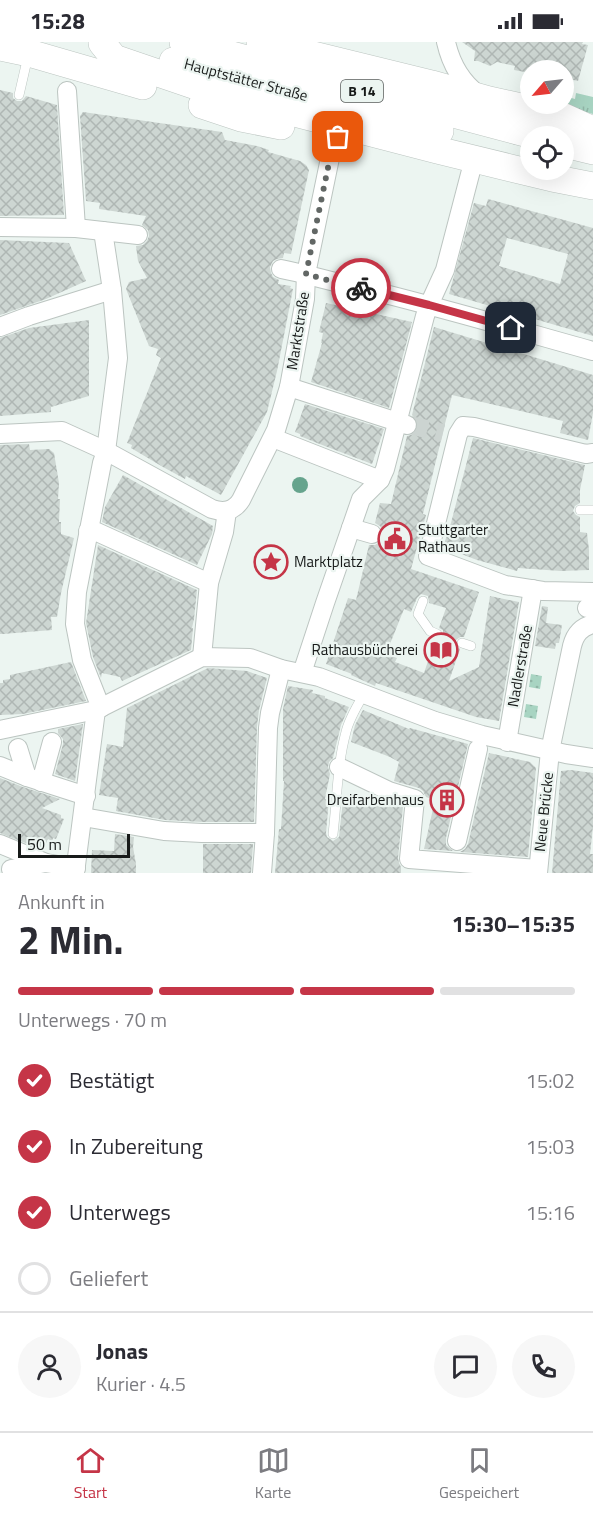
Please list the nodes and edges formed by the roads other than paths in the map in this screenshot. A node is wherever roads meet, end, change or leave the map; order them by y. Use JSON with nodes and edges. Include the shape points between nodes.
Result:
{"nodes":[{"id":1,"x":100,"y":42,"type":"edge"},
{"id":2,"x":260,"y":42,"type":"edge"},
{"id":3,"x":446,"y":42,"type":"edge"},
{"id":4,"x":185,"y":43,"type":"edge"},
{"id":5,"x":0,"y":47,"type":"edge"},
{"id":6,"x":29,"y":53,"type":"junction"},
{"id":7,"x":68,"y":78,"type":"junction"},
{"id":8,"x":19,"y":95,"type":"dead end"},
{"id":9,"x":486,"y":99,"type":"junction"},
{"id":10,"x":520,"y":132,"type":"edge"},
{"id":11,"x":592,"y":132,"type":"edge"},
{"id":12,"x":574,"y":133,"type":"edge"},
{"id":13,"x":383,"y":136,"type":"junction"},
{"id":14,"x":338,"y":137,"type":"junction"},
{"id":15,"x":574,"y":140,"type":"edge"},
{"id":16,"x":520,"y":153,"type":"edge"},
{"id":17,"x":474,"y":159,"type":"junction"},
{"id":18,"x":520,"y":166,"type":"edge"},
{"id":19,"x":574,"y":171,"type":"edge"},
{"id":20,"x":593,"y":171,"type":"edge"},
{"id":21,"x":574,"y":178,"type":"edge"},
{"id":22,"x":570,"y":180,"type":"edge"},
{"id":23,"x":593,"y":186,"type":"edge"},
{"id":24,"x":593,"y":198,"type":"edge"},
{"id":25,"x":0,"y":227,"type":"edge"},
{"id":26,"x":76,"y":228,"type":"junction"},
{"id":27,"x":103,"y":231,"type":"junction"},
{"id":28,"x":138,"y":235,"type":"dead end"},
{"id":29,"x":281,"y":269,"type":"dead end"},
{"id":30,"x":306,"y":274,"type":"junction"},
{"id":31,"x":112,"y":290,"type":"junction"},
{"id":32,"x":429,"y":305,"type":"junction"},
{"id":33,"x":0,"y":327,"type":"edge"},
{"id":34,"x":593,"y":351,"type":"edge"},
{"id":35,"x":289,"y":387,"type":"junction"},
{"id":36,"x":404,"y":424,"type":"junction"},
{"id":37,"x":0,"y":434,"type":"edge"},
{"id":38,"x":273,"y":438,"type":"junction"},
{"id":39,"x":106,"y":451,"type":"junction"},
{"id":40,"x":593,"y":453,"type":"edge"},
{"id":41,"x":382,"y":475,"type":"junction"},
{"id":42,"x":580,"y":510,"type":"dead end"},
{"id":43,"x":593,"y":510,"type":"edge"},
{"id":44,"x":226,"y":511,"type":"junction"},
{"id":45,"x":351,"y":528,"type":"junction"},
{"id":46,"x":88,"y":531,"type":"junction"},
{"id":47,"x":372,"y":534,"type":"dead end"},
{"id":48,"x":209,"y":583,"type":"junction"},
{"id":49,"x":533,"y":589,"type":"junction"},
{"id":50,"x":423,"y":601,"type":"dead end"},
{"id":51,"x":591,"y":608,"type":"edge"},
{"id":52,"x":437,"y":634,"type":"dead end"},
{"id":53,"x":202,"y":657,"type":"junction"},
{"id":54,"x":281,"y":669,"type":"junction"},
{"id":55,"x":311,"y":675,"type":"junction"},
{"id":56,"x":364,"y":694,"type":"junction"},
{"id":57,"x":98,"y":709,"type":"junction"},
{"id":58,"x":51,"y":733,"type":"junction"},
{"id":59,"x":12,"y":737,"type":"edge"},
{"id":60,"x":507,"y":742,"type":"junction"},
{"id":61,"x":478,"y":748,"type":"dead end"},
{"id":62,"x":550,"y":751,"type":"junction"},
{"id":63,"x":593,"y":758,"type":"edge"},
{"id":64,"x":0,"y":765,"type":"edge"},
{"id":65,"x":339,"y":767,"type":"junction"},
{"id":66,"x":34,"y":780,"type":"junction"},
{"id":67,"x":86,"y":796,"type":"junction"},
{"id":68,"x":83,"y":817,"type":"junction"},
{"id":69,"x":265,"y":833,"type":"junction"},
{"id":70,"x":333,"y":834,"type":"dead end"},
{"id":71,"x":457,"y":841,"type":"dead end"},
{"id":72,"x":0,"y":844,"type":"edge"},
{"id":73,"x":46,"y":863,"type":"junction"},
{"id":74,"x":6,"y":868,"type":"edge"},
{"id":75,"x":76,"y":870,"type":"edge"},
{"id":76,"x":538,"y":871,"type":"edge"},
{"id":77,"x":262,"y":873,"type":"edge"}],
"edges":[{"from":1,"to":13,"type":"main road","number":"B 14","via":[[114,58],[189,83]]},
{"from":1,"to":16,"type":"main road","name":"Hauptstätter Straße","number":"B 14"},
{"from":2,"to":4,"type":"main road","number":"B 14"},
{"from":2,"to":9,"type":"main road","number":"B 14"},
{"from":3,"to":9,"type":"street","via":[[462,79]]},
{"from":4,"to":10,"type":"main road","name":"Hauptstätter Straße","number":"B 14"},
{"from":5,"to":6,"type":"main road","number":"B 14"},
{"from":6,"to":7,"type":"main road","number":"B 14"},
{"from":6,"to":8,"type":"lane"},
{"from":7,"to":14,"type":"main road","number":"B 14","via":[[158,91],[241,118]]},
{"from":7,"to":26,"type":"street"},
{"from":9,"to":11,"type":"main road","number":"B 14","via":[[562,117]]},
{"from":11,"to":12,"type":"street"},
{"from":11,"to":15,"type":"main road"},
{"from":13,"to":14,"type":"main road","number":"B 14"},
{"from":13,"to":17,"type":"main road","number":"B 14"},
{"from":14,"to":30,"type":"street","name":"Marktstraße","via":[[330,158]]},
{"from":17,"to":18,"type":"main road","number":"B 14"},
{"from":17,"to":32,"type":"street","via":[[445,270]]},
{"from":19,"to":20,"type":"main road","number":"B 14"},
{"from":21,"to":23,"type":"main road","number":"B 14"},
{"from":22,"to":24,"type":"street"},
{"from":25,"to":26,"type":"street"},
{"from":26,"to":27,"type":"street"},
{"from":27,"to":28,"type":"street"},
{"from":27,"to":31,"type":"street"},
{"from":29,"to":30,"type":"street"},
{"from":30,"to":32,"type":"street"},
{"from":30,"to":35,"type":"street","name":"Marktstraße"},
{"from":31,"to":33,"type":"street"},
{"from":31,"to":39,"type":"street","via":[[118,358]]},
{"from":32,"to":34,"type":"street"},
{"from":32,"to":36,"type":"street"},
{"from":35,"to":36,"type":"street"},
{"from":35,"to":38,"type":"street","name":"Marktstraße"},
{"from":36,"to":41,"type":"street"},
{"from":37,"to":39,"type":"street","via":[[62,431]]},
{"from":38,"to":41,"type":"street"},
{"from":38,"to":44,"type":"street","name":"Marktstraße","via":[[241,500]]},
{"from":39,"to":44,"type":"street","via":[[213,509]]},
{"from":39,"to":46,"type":"street"},
{"from":40,"to":49,"type":"street","via":[[474,427],[463,426],[450,435],[428,556],[434,568]]},
{"from":41,"to":45,"type":"street","via":[[361,499]]},
{"from":42,"to":43,"type":"lane"},
{"from":44,"to":48,"type":"street"},
{"from":45,"to":47,"type":"street"},
{"from":45,"to":55,"type":"street","via":[[325,603]]},
{"from":46,"to":48,"type":"street"},
{"from":46,"to":57,"type":"street","via":[[75,624]]},
{"from":48,"to":53,"type":"street"},
{"from":49,"to":51,"type":"street"},
{"from":49,"to":60,"type":"street","name":"Nadlerstraße"},
{"from":50,"to":52,"type":"lane","via":[[418,614],[430,631]]},
{"from":51,"to":62,"type":"street","via":[[574,636]]},
{"from":53,"to":54,"type":"street","via":[[240,664],[250,658]]},
{"from":53,"to":57,"type":"street"},
{"from":54,"to":55,"type":"street"},
{"from":54,"to":69,"type":"street","via":[[268,728]]},
{"from":55,"to":56,"type":"street"},
{"from":56,"to":60,"type":"street","via":[[435,721]]},
{"from":56,"to":65,"type":"lane","via":[[346,730]]},
{"from":57,"to":58,"type":"street"},
{"from":57,"to":67,"type":"street"},
{"from":58,"to":59,"type":"street"},
{"from":58,"to":66,"type":"street"},
{"from":59,"to":66,"type":"street"},
{"from":60,"to":62,"type":"street"},
{"from":61,"to":71,"type":"street"},
{"from":62,"to":63,"type":"street"},
{"from":62,"to":76,"type":"street","name":"Neue Brücke"},
{"from":64,"to":66,"type":"street"},
{"from":65,"to":70,"type":"lane"},
{"from":65,"to":76,"type":"street","via":[[415,799],[409,859]]},
{"from":66,"to":67,"type":"street"},
{"from":67,"to":68,"type":"street"},
{"from":68,"to":69,"type":"street","via":[[164,831]]},
{"from":68,"to":75,"type":"street"},
{"from":69,"to":77,"type":"street"},
{"from":72,"to":73,"type":"street"},
{"from":73,"to":74,"type":"street"},
{"from":73,"to":75,"type":"street"}]}
